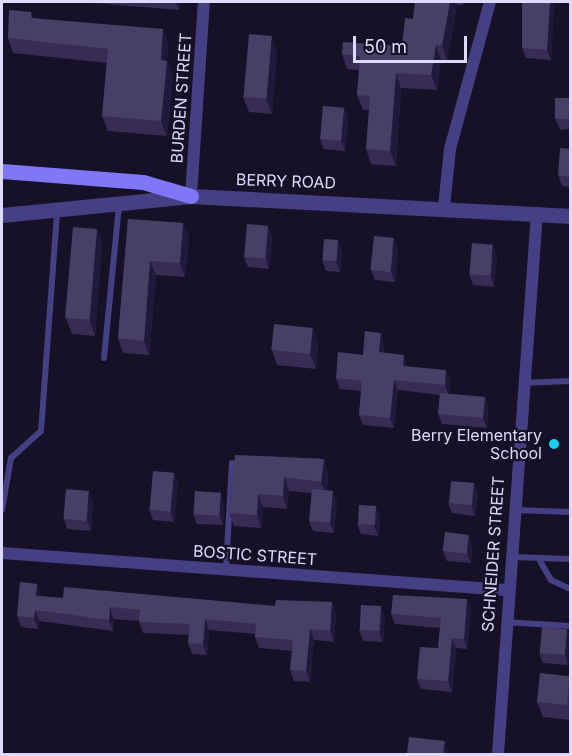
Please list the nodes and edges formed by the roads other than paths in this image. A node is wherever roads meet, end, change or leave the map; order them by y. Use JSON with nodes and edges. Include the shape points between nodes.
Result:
{"nodes":[{"id":1,"x":204,"y":2,"type":"edge"},
{"id":2,"x":490,"y":2,"type":"edge"},
{"id":3,"x":2,"y":171,"type":"edge"},
{"id":4,"x":192,"y":196,"type":"junction"},
{"id":5,"x":120,"y":204,"type":"junction"},
{"id":6,"x":444,"y":207,"type":"junction"},
{"id":7,"x":57,"y":210,"type":"junction"},
{"id":8,"x":537,"y":213,"type":"junction"},
{"id":9,"x":2,"y":215,"type":"edge"},
{"id":10,"x":570,"y":216,"type":"edge"},
{"id":11,"x":104,"y":358,"type":"dead end"},
{"id":12,"x":570,"y":381,"type":"edge"},
{"id":13,"x":523,"y":383,"type":"junction"},
{"id":14,"x":232,"y":464,"type":"edge"},
{"id":15,"x":2,"y":510,"type":"edge"},
{"id":16,"x":513,"y":511,"type":"junction"},
{"id":17,"x":570,"y":512,"type":"edge"},
{"id":18,"x":2,"y":553,"type":"edge"},
{"id":19,"x":509,"y":557,"type":"junction"},
{"id":20,"x":570,"y":560,"type":"edge"},
{"id":21,"x":540,"y":561,"type":"junction"},
{"id":22,"x":226,"y":569,"type":"junction"},
{"id":23,"x":570,"y":589,"type":"edge"},
{"id":24,"x":506,"y":590,"type":"junction"},
{"id":25,"x":505,"y":622,"type":"junction"},
{"id":26,"x":570,"y":626,"type":"edge"},
{"id":27,"x":498,"y":754,"type":"edge"}],
"edges":[{"from":1,"to":4,"type":"street","name":"BURDEN STREET"},
{"from":2,"to":6,"type":"street","via":[[450,149]]},
{"from":3,"to":4,"type":"main road","via":[[143,182]]},
{"from":4,"to":5,"type":"street","name":"BERRY ROAD"},
{"from":4,"to":6,"type":"street","name":"BERRY ROAD"},
{"from":5,"to":7,"type":"street","name":"BERRY ROAD"},
{"from":5,"to":11,"type":"lane"},
{"from":6,"to":8,"type":"street","name":"BERRY ROAD"},
{"from":7,"to":9,"type":"street","name":"BERRY ROAD"},
{"from":7,"to":15,"type":"lane","via":[[41,431],[11,458]]},
{"from":8,"to":10,"type":"street","name":"BERRY ROAD"},
{"from":8,"to":13,"type":"street","name":"SCHNEIDER STREET"},
{"from":12,"to":13,"type":"lane"},
{"from":13,"to":16,"type":"street","name":"SCHNEIDER STREET"},
{"from":14,"to":22,"type":"lane"},
{"from":16,"to":17,"type":"lane"},
{"from":16,"to":19,"type":"street","name":"SCHNEIDER STREET"},
{"from":18,"to":22,"type":"street","name":"BOSTIC STREET"},
{"from":19,"to":21,"type":"lane"},
{"from":19,"to":24,"type":"street","name":"SCHNEIDER STREET"},
{"from":20,"to":21,"type":"lane"},
{"from":21,"to":23,"type":"lane","via":[[551,580]]},
{"from":22,"to":24,"type":"street","name":"BOSTIC STREET"},
{"from":24,"to":25,"type":"street","name":"SCHNEIDER STREET"},
{"from":25,"to":26,"type":"lane"},
{"from":25,"to":27,"type":"street","name":"SCHNEIDER STREET"}]}
